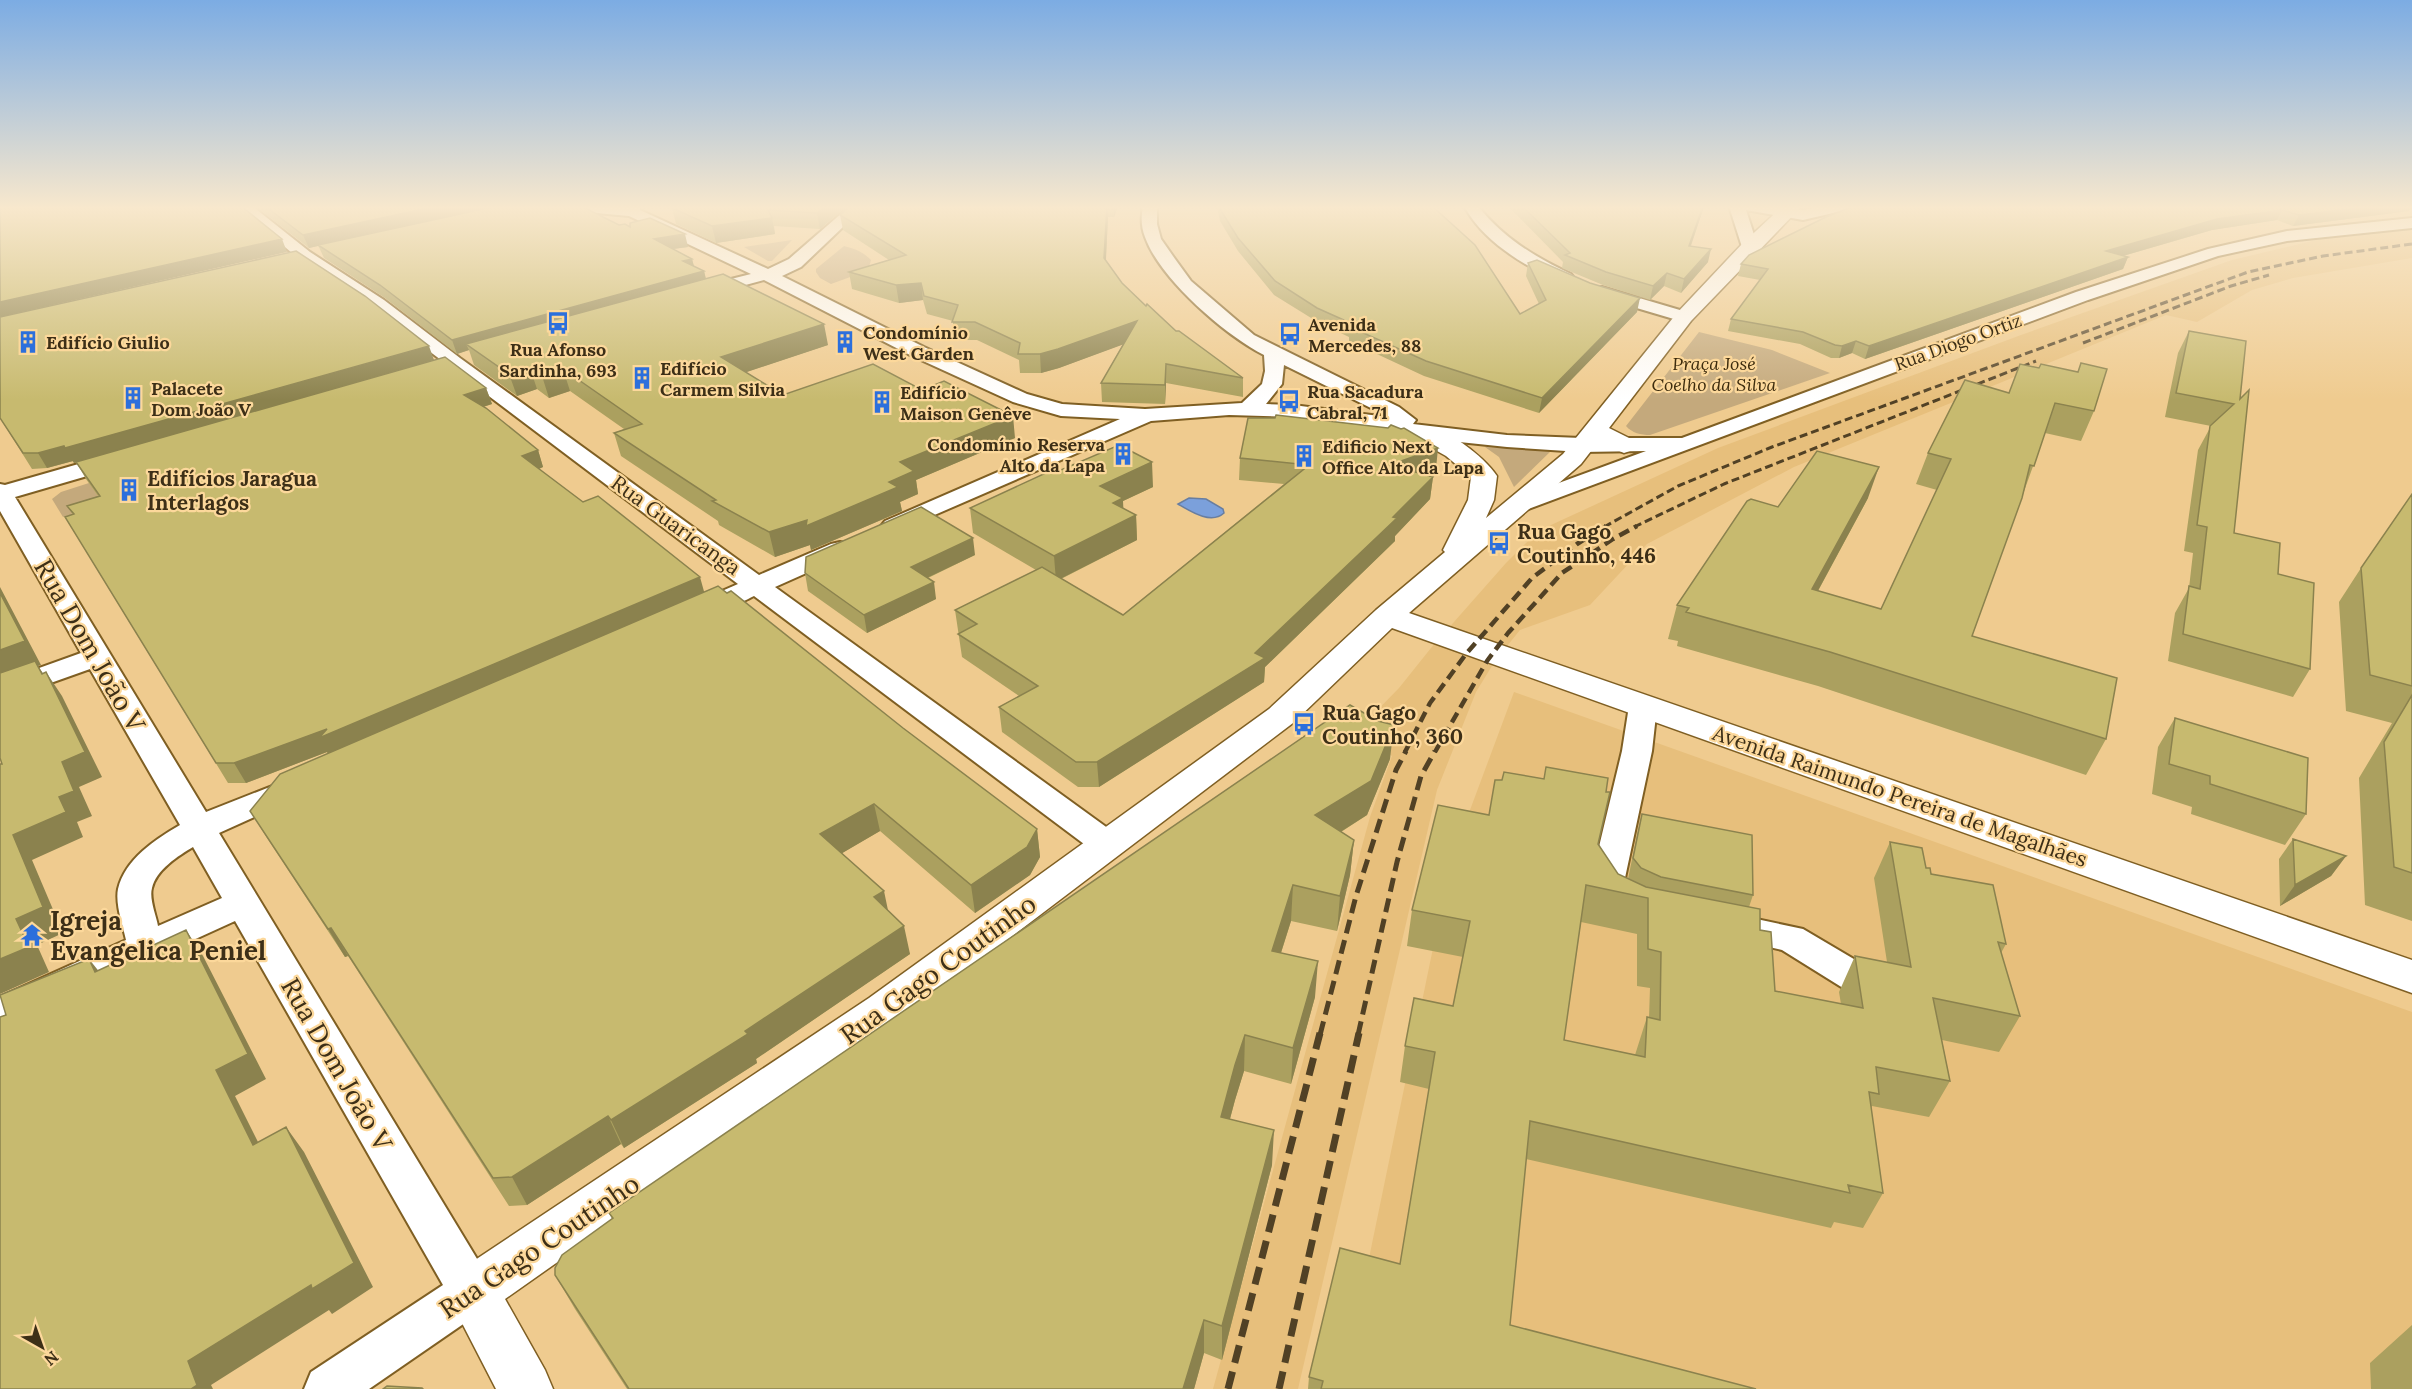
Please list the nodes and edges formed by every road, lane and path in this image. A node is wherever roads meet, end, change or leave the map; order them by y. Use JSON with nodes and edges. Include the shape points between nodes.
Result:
{"nodes":[{"id":1,"x":328,"y":271,"type":"edge"},
{"id":2,"x":757,"y":271,"type":"edge"},
{"id":3,"x":781,"y":271,"type":"edge"},
{"id":4,"x":1175,"y":271,"type":"edge"},
{"id":5,"x":1550,"y":271,"type":"edge"},
{"id":6,"x":1728,"y":271,"type":"edge"},
{"id":7,"x":2158,"y":271,"type":"edge"},
{"id":8,"x":765,"y":275,"type":"junction"},
{"id":9,"x":678,"y":298,"type":"edge"},
{"id":10,"x":1684,"y":317,"type":"junction"},
{"id":11,"x":1273,"y":350,"type":"junction"},
{"id":12,"x":1248,"y":409,"type":"junction"},
{"id":13,"x":1148,"y":415,"type":"junction"},
{"id":14,"x":1421,"y":432,"type":"junction"},
{"id":15,"x":1579,"y":440,"type":"junction"},
{"id":16,"x":1684,"y":444,"type":"junction"},
{"id":17,"x":1624,"y":445,"type":"joint"},
{"id":18,"x":139,"y":453,"type":"edge"},
{"id":19,"x":0,"y":493,"type":"edge"},
{"id":20,"x":1515,"y":507,"type":"junction"},
{"id":21,"x":1451,"y":563,"type":"junction"},
{"id":22,"x":757,"y":585,"type":"junction"},
{"id":23,"x":1387,"y":616,"type":"junction"},
{"id":24,"x":674,"y":621,"type":"edge"},
{"id":25,"x":97,"y":657,"type":"junction"},
{"id":26,"x":0,"y":692,"type":"edge"},
{"id":27,"x":1643,"y":706,"type":"junction"},
{"id":28,"x":311,"y":779,"type":"edge"},
{"id":29,"x":198,"y":829,"type":"junction"},
{"id":30,"x":1108,"y":845,"type":"junction"},
{"id":31,"x":242,"y":903,"type":"junction"},
{"id":32,"x":1648,"y":912,"type":"edge"},
{"id":33,"x":1703,"y":922,"type":"edge"},
{"id":34,"x":145,"y":946,"type":"junction"},
{"id":35,"x":2412,"y":977,"type":"edge"},
{"id":36,"x":1856,"y":978,"type":"edge"},
{"id":37,"x":0,"y":1013,"type":"edge"},
{"id":38,"x":472,"y":1292,"type":"junction"},
{"id":39,"x":328,"y":1389,"type":"edge"},
{"id":40,"x":526,"y":1389,"type":"edge"}],
"edges":[{"from":1,"to":22,"type":"street","name":"Rua Guaricanga"},
{"from":2,"to":8,"type":"street"},
{"from":3,"to":8,"type":"street"},
{"from":4,"to":11,"type":"street","via":[[1185,285],[1247,339]]},
{"from":5,"to":10,"type":"street"},
{"from":6,"to":10,"type":"street","name":"Rua Gago Coutinho"},
{"from":7,"to":16,"type":"street","name":"Rua Diogo Ortiz"},
{"from":8,"to":9,"type":"street"},
{"from":8,"to":13,"type":"street","via":[[1020,398],[1061,410]]},
{"from":10,"to":15,"type":"street","name":"Rua Gago Coutinho"},
{"from":11,"to":12,"type":"street","via":[[1276,375],[1271,388]]},
{"from":11,"to":14,"type":"street","via":[[1392,411]]},
{"from":12,"to":13,"type":"street"},
{"from":12,"to":14,"type":"street","via":[[1332,415]]},
{"from":13,"to":22,"type":"street"},
{"from":14,"to":15,"type":"street","via":[[1507,441]]},
{"from":14,"to":21,"type":"street","via":[[1464,455],[1484,476],[1481,501]]},
{"from":15,"to":17,"type":"street"},
{"from":15,"to":20,"type":"street","name":"Rua Gago Coutinho","via":[[1572,459]]},
{"from":16,"to":17,"type":"street","name":"Rua Diogo Ortiz"},
{"from":16,"to":20,"type":"street","name":"Rua Diogo Ortiz"},
{"from":18,"to":19,"type":"street"},
{"from":19,"to":25,"type":"street","name":"Rua Dom João V"},
{"from":20,"to":21,"type":"street","name":"Rua Gago Coutinho"},
{"from":21,"to":23,"type":"street","name":"Rua Gago Coutinho"},
{"from":22,"to":24,"type":"street"},
{"from":22,"to":30,"type":"street","name":"Rua Guaricanga"},
{"from":23,"to":27,"type":"street","name":"Avenida Raimundo Pereira de Magalhães"},
{"from":23,"to":30,"type":"street","name":"Rua Gago Coutinho","via":[[1281,716]]},
{"from":25,"to":26,"type":"street"},
{"from":25,"to":29,"type":"street","name":"Rua Dom João V"},
{"from":27,"to":32,"type":"street","via":[[1608,880],[1622,900]]},
{"from":27,"to":35,"type":"street","name":"Avenida Raimundo Pereira de Magalhães"},
{"from":28,"to":29,"type":"street"},
{"from":29,"to":31,"type":"street","name":"Rua Dom João V"},
{"from":29,"to":34,"type":"street","via":[[144,869],[134,889]]},
{"from":30,"to":38,"type":"street","name":"Rua Gago Coutinho","via":[[884,1010]]},
{"from":31,"to":34,"type":"street"},
{"from":31,"to":38,"type":"street","name":"Rua Dom João V"},
{"from":33,"to":36,"type":"street","via":[[1791,938]]},
{"from":34,"to":37,"type":"street"},
{"from":38,"to":39,"type":"street","name":"Rua Gago Coutinho"},
{"from":38,"to":40,"type":"street","name":"Rua Dom João V"}]}
